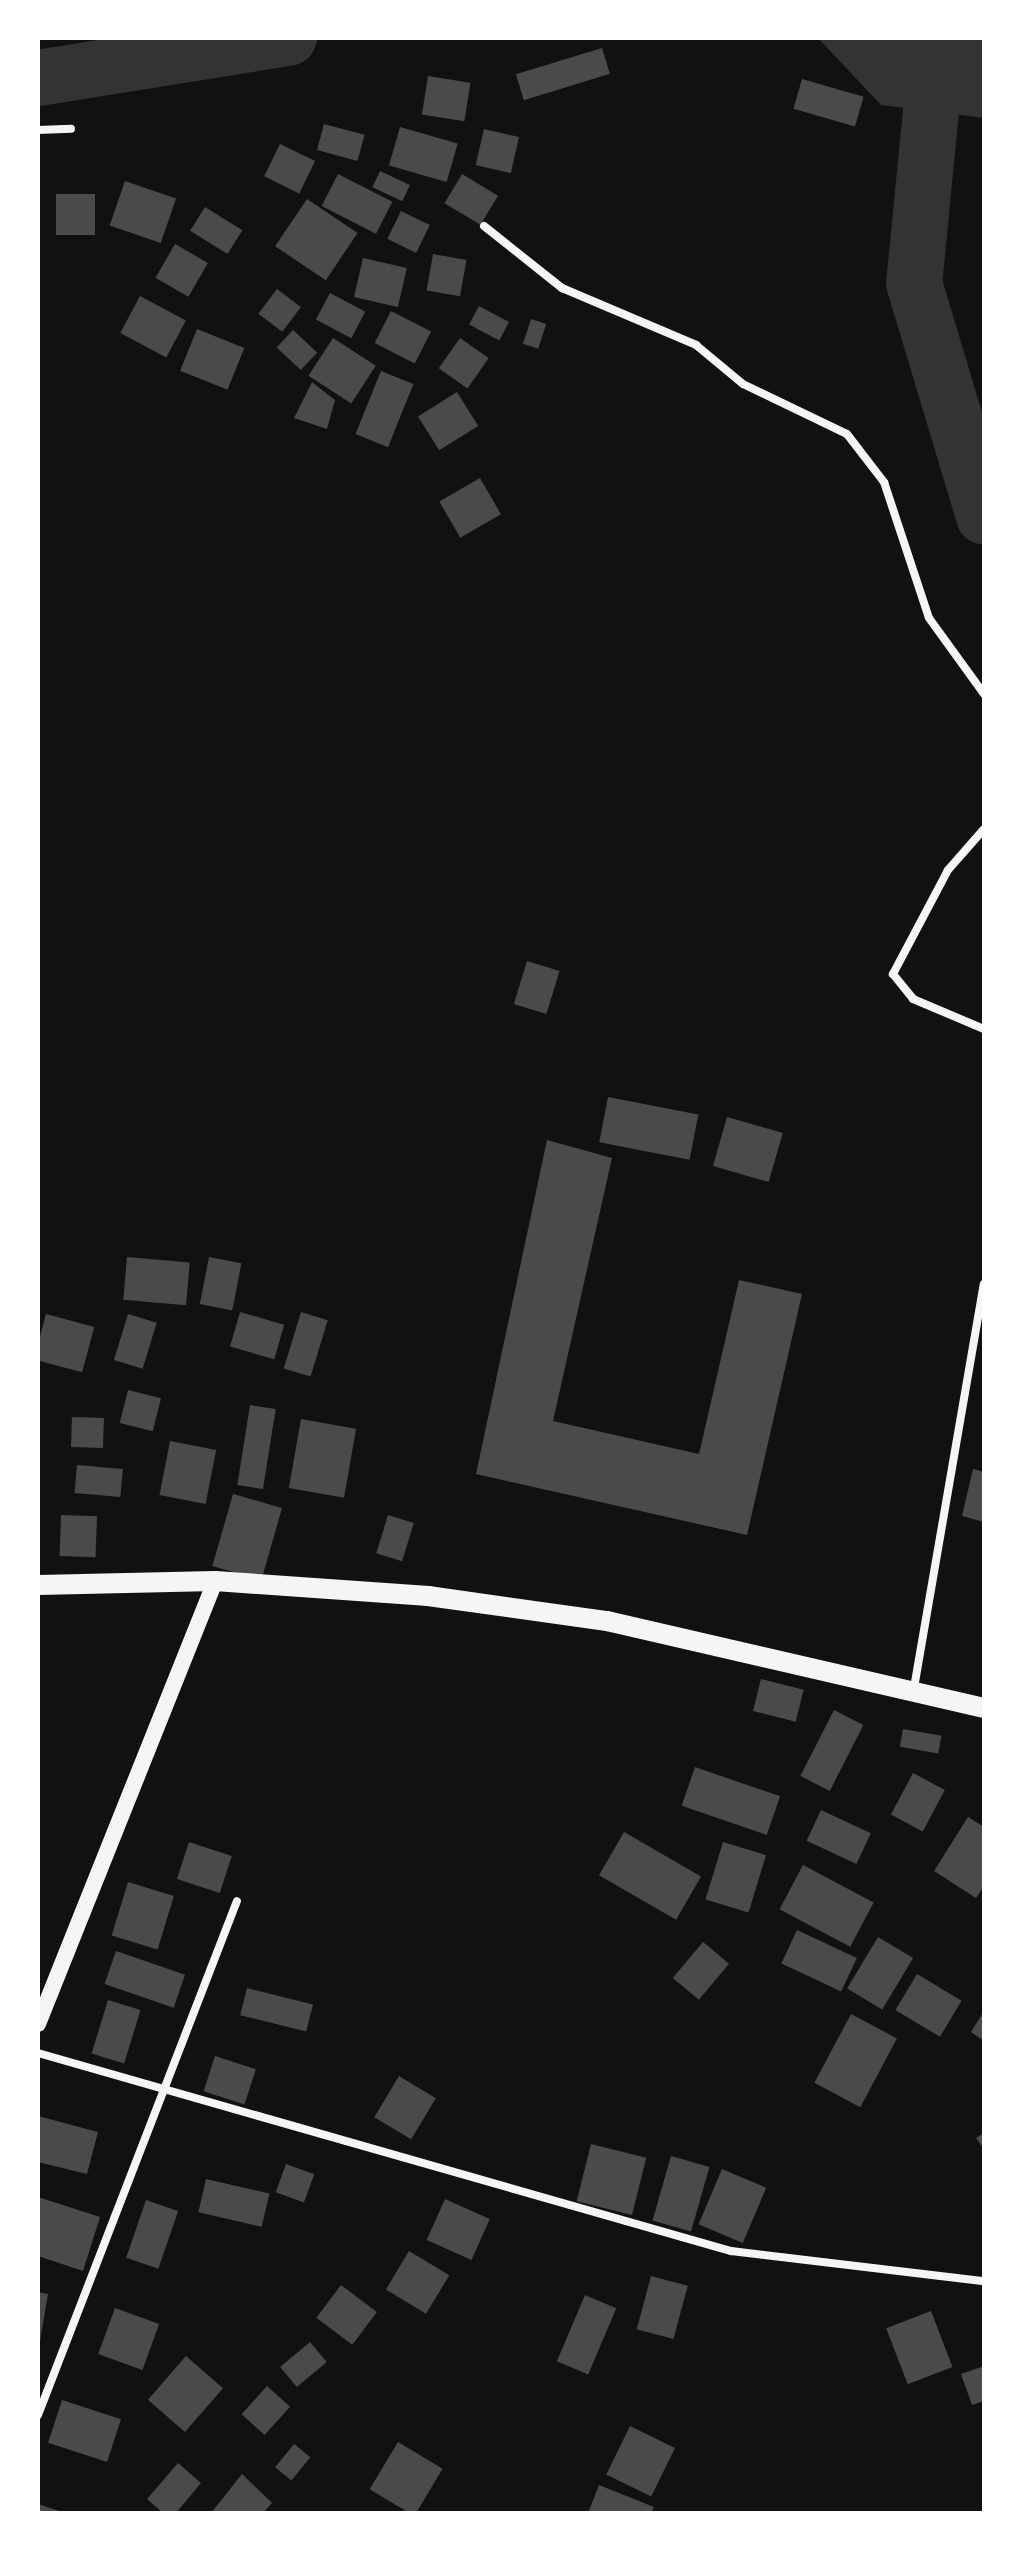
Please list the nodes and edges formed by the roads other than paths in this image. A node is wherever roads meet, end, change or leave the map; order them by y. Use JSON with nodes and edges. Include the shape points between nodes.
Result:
{"nodes":[{"id":1,"x":71,"y":129,"type":"dead end"},
{"id":2,"x":38,"y":130,"type":"edge"},
{"id":3,"x":484,"y":226,"type":"dead end"},
{"id":4,"x":984,"y":694,"type":"edge"},
{"id":5,"x":984,"y":829,"type":"edge"},
{"id":6,"x":984,"y":1029,"type":"edge"},
{"id":7,"x":984,"y":1284,"type":"edge"},
{"id":8,"x":215,"y":1581,"type":"junction"},
{"id":9,"x":38,"y":1585,"type":"edge"},
{"id":10,"x":914,"y":1688,"type":"junction"},
{"id":11,"x":984,"y":1708,"type":"edge"},
{"id":12,"x":237,"y":1901,"type":"dead end"},
{"id":13,"x":38,"y":2024,"type":"edge"},
{"id":14,"x":38,"y":2053,"type":"edge"},
{"id":15,"x":167,"y":2089,"type":"junction"},
{"id":16,"x":984,"y":2281,"type":"edge"},
{"id":17,"x":38,"y":2415,"type":"edge"}],
"edges":[{"from":1,"to":2,"type":"street"},
{"from":3,"to":4,"type":"street","via":[[562,288],[696,345],[743,384],[847,434],[884,482],[929,618]]},
{"from":5,"to":6,"type":"street","via":[[948,870],[893,974],[913,999]]},
{"from":7,"to":10,"type":"street"},
{"from":8,"to":9,"type":"main road"},
{"from":8,"to":10,"type":"main road","via":[[428,1596],[607,1621]]},
{"from":8,"to":13,"type":"main road"},
{"from":10,"to":11,"type":"main road"},
{"from":12,"to":15,"type":"street"},
{"from":14,"to":15,"type":"street"},
{"from":15,"to":16,"type":"street","via":[[731,2251]]},
{"from":15,"to":17,"type":"street"}]}
